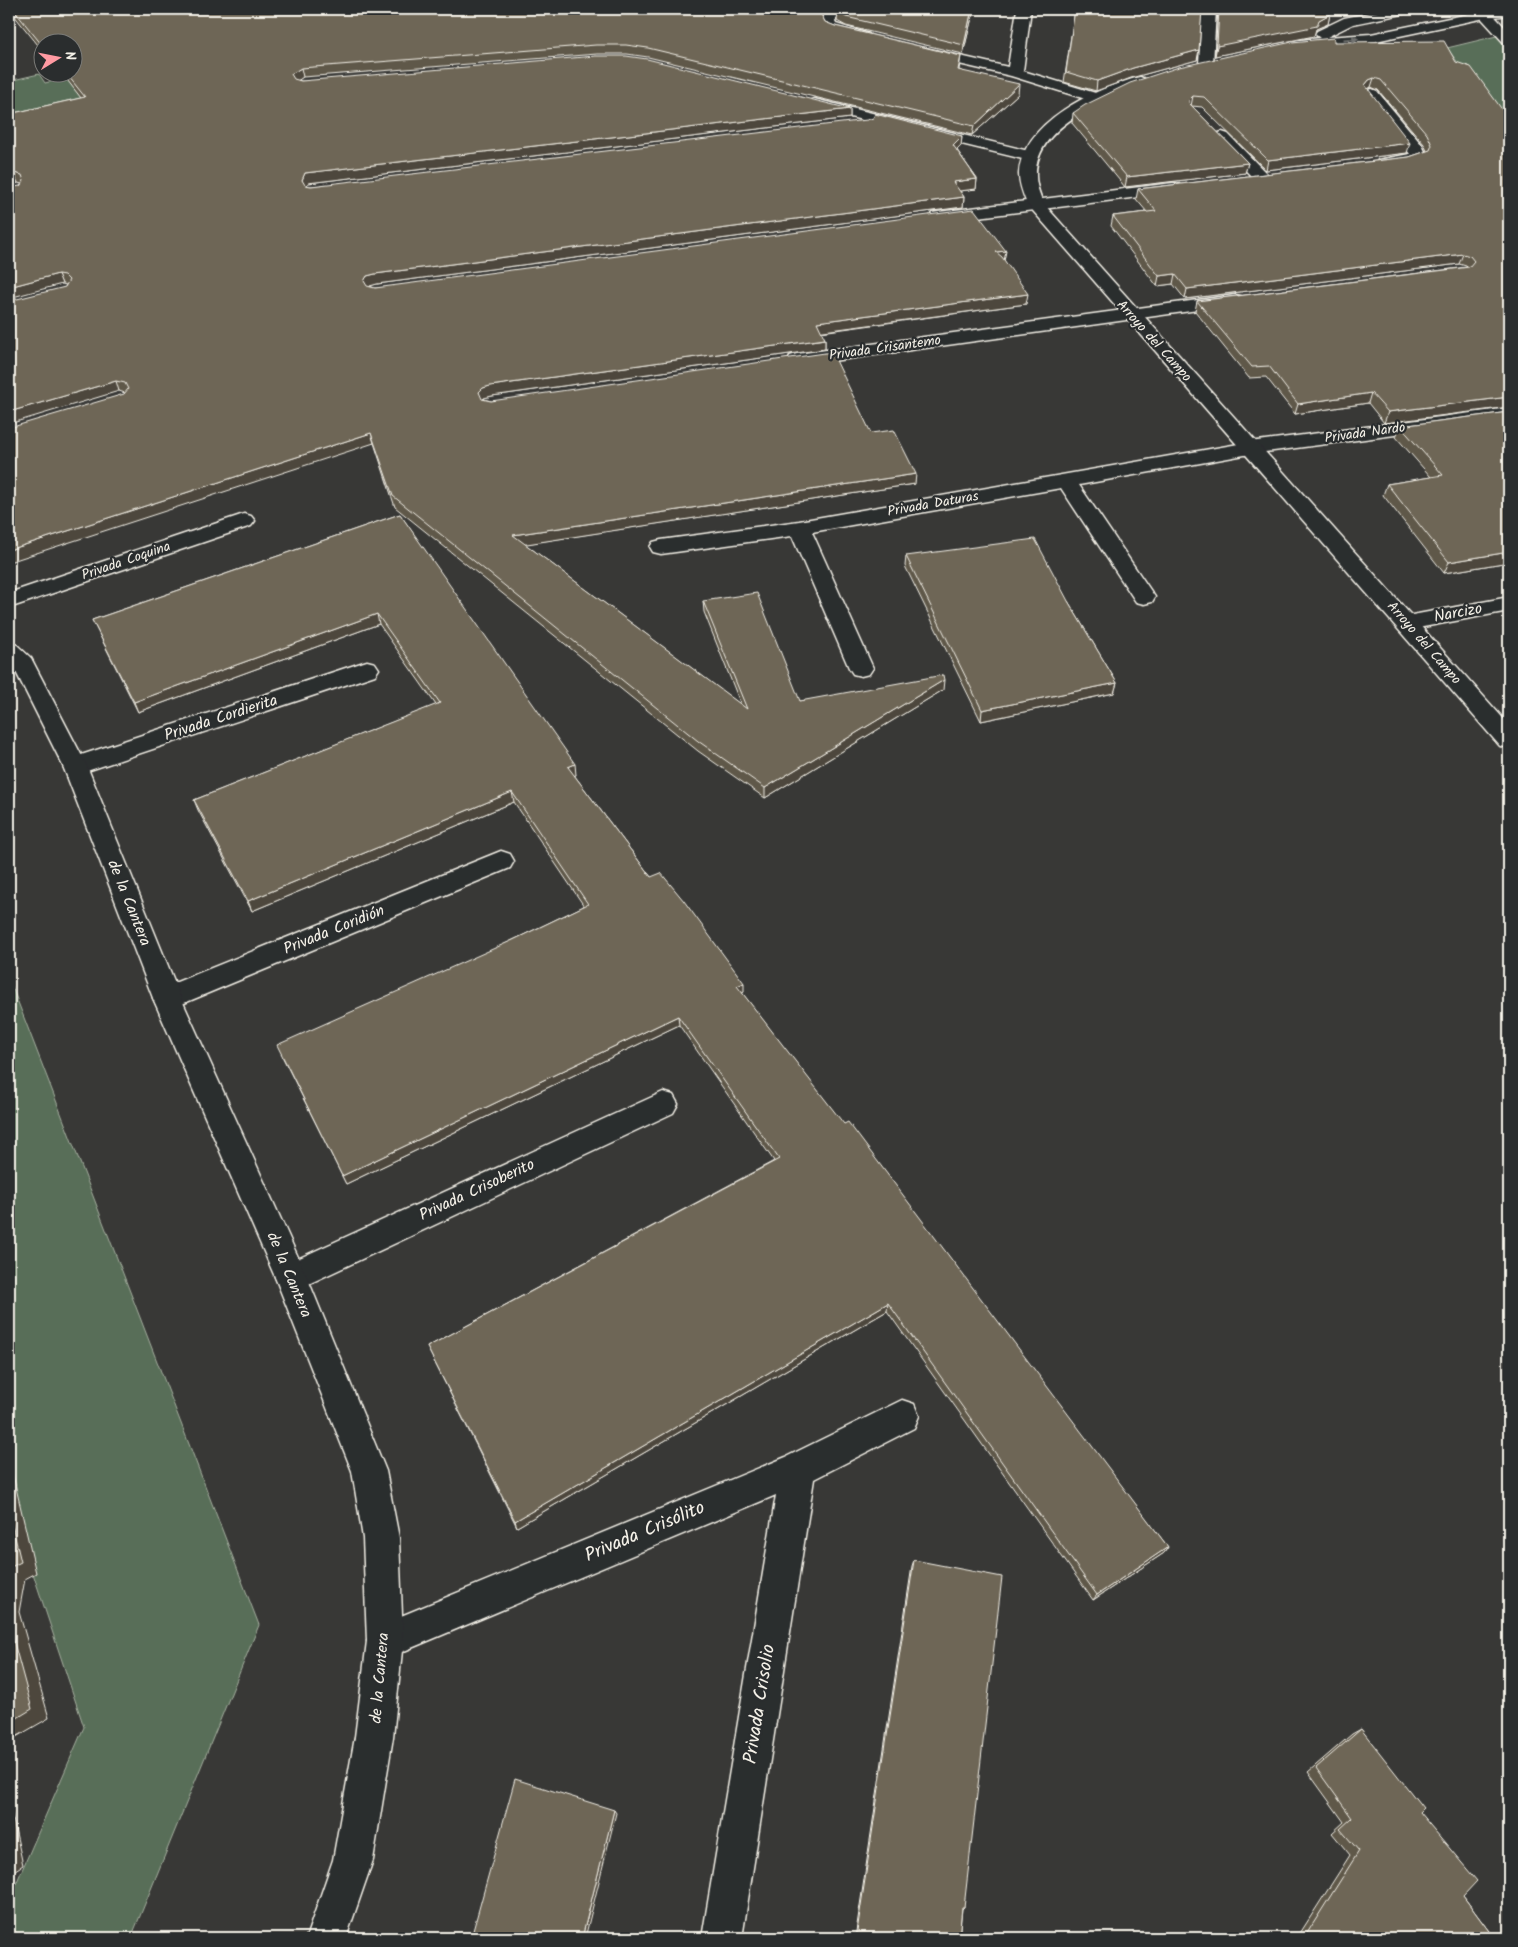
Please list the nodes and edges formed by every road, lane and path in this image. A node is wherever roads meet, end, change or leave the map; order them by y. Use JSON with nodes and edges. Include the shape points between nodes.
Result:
{"nodes":[{"id":1,"x":833,"y":9,"type":"edge"},
{"id":2,"x":1024,"y":9,"type":"edge"},
{"id":3,"x":1209,"y":9,"type":"edge"},
{"id":4,"x":1406,"y":9,"type":"edge"},
{"id":5,"x":1509,"y":11,"type":"edge"},
{"id":6,"x":1482,"y":12,"type":"edge"},
{"id":7,"x":1509,"y":40,"type":"edge"},
{"id":8,"x":879,"y":41,"type":"edge"},
{"id":9,"x":1302,"y":43,"type":"junction"},
{"id":10,"x":1283,"y":47,"type":"edge"},
{"id":11,"x":908,"y":48,"type":"edge"},
{"id":12,"x":1226,"y":60,"type":"edge"},
{"id":13,"x":1206,"y":64,"type":"junction"},
{"id":14,"x":1188,"y":69,"type":"edge"},
{"id":15,"x":1015,"y":74,"type":"junction"},
{"id":16,"x":1160,"y":77,"type":"edge"},
{"id":17,"x":1372,"y":94,"type":"edge"},
{"id":18,"x":1097,"y":98,"type":"junction"},
{"id":19,"x":797,"y":100,"type":"edge"},
{"id":20,"x":883,"y":121,"type":"junction"},
{"id":21,"x":1209,"y":124,"type":"edge"},
{"id":22,"x":843,"y":126,"type":"edge"},
{"id":23,"x":1031,"y":156,"type":"junction"},
{"id":24,"x":1367,"y":165,"type":"edge"},
{"id":25,"x":1280,"y":175,"type":"edge"},
{"id":26,"x":1261,"y":177,"type":"junction"},
{"id":27,"x":1242,"y":180,"type":"edge"},
{"id":28,"x":1192,"y":185,"type":"edge"},
{"id":29,"x":1035,"y":204,"type":"junction"},
{"id":30,"x":922,"y":219,"type":"edge"},
{"id":31,"x":1256,"y":297,"type":"edge"},
{"id":32,"x":1129,"y":313,"type":"junction"},
{"id":33,"x":776,"y":363,"type":"edge"},
{"id":34,"x":1509,"y":414,"type":"edge"},
{"id":35,"x":1250,"y":448,"type":"junction"},
{"id":36,"x":1066,"y":480,"type":"junction"},
{"id":37,"x":244,"y":521,"type":"dead end"},
{"id":38,"x":799,"y":528,"type":"junction"},
{"id":39,"x":661,"y":547,"type":"dead end"},
{"id":40,"x":1144,"y":597,"type":"dead end"},
{"id":41,"x":9,"y":601,"type":"edge"},
{"id":42,"x":1509,"y":604,"type":"edge"},
{"id":43,"x":1407,"y":623,"type":"junction"},
{"id":44,"x":9,"y":650,"type":"edge"},
{"id":45,"x":861,"y":668,"type":"dead end"},
{"id":46,"x":368,"y":669,"type":"dead end"},
{"id":47,"x":1509,"y":740,"type":"edge"},
{"id":48,"x":75,"y":766,"type":"junction"},
{"id":49,"x":501,"y":861,"type":"dead end"},
{"id":50,"x":166,"y":998,"type":"junction"},
{"id":51,"x":663,"y":1104,"type":"dead end"},
{"id":52,"x":291,"y":1277,"type":"junction"},
{"id":53,"x":902,"y":1416,"type":"dead end"},
{"id":54,"x":798,"y":1469,"type":"junction"},
{"id":55,"x":385,"y":1641,"type":"junction"},
{"id":56,"x":326,"y":1938,"type":"edge"},
{"id":57,"x":722,"y":1938,"type":"edge"}],
"edges":[{"from":1,"to":8,"type":"street","via":[[828,22],[832,27]]},
{"from":2,"to":15,"type":"street"},
{"from":3,"to":13,"type":"street"},
{"from":4,"to":9,"type":"street","via":[[1349,21]]},
{"from":5,"to":6,"type":"street"},
{"from":6,"to":7,"type":"street"},
{"from":9,"to":6,"type":"street","one_way":true,"via":[[1371,38]]},
{"from":9,"to":10,"type":"street"},
{"from":11,"to":15,"type":"street"},
{"from":12,"to":13,"type":"street"},
{"from":13,"to":14,"type":"street"},
{"from":15,"to":18,"type":"street"},
{"from":16,"to":18,"type":"street","name":"Arroyo del Campo"},
{"from":17,"to":24,"type":"street","via":[[1419,156]]},
{"from":18,"to":23,"type":"street","name":"Arroyo del Campo","via":[[1042,135]]},
{"from":19,"to":20,"type":"street"},
{"from":20,"to":22,"type":"street"},
{"from":20,"to":23,"type":"street"},
{"from":21,"to":26,"type":"street"},
{"from":23,"to":29,"type":"street","name":"Arroyo del Campo","via":[[1029,187]]},
{"from":25,"to":26,"type":"street"},
{"from":26,"to":27,"type":"street"},
{"from":28,"to":29,"type":"street"},
{"from":29,"to":30,"type":"street"},
{"from":29,"to":32,"type":"street","name":"Arroyo del Campo"},
{"from":31,"to":32,"type":"street","name":"Privada Crisantemo"},
{"from":32,"to":33,"type":"street","name":"Privada Crisantemo"},
{"from":32,"to":35,"type":"street","name":"Arroyo del Campo"},
{"from":34,"to":35,"type":"street","name":"Privada Nardo"},
{"from":35,"to":36,"type":"street","name":"Privada Daturas"},
{"from":35,"to":43,"type":"street","name":"Arroyo del Campo"},
{"from":36,"to":38,"type":"street","name":"Privada Daturas"},
{"from":36,"to":40,"type":"street"},
{"from":37,"to":41,"type":"street","name":"Privada Coquina"},
{"from":38,"to":39,"type":"street","name":"Privada Daturas"},
{"from":38,"to":45,"type":"street"},
{"from":42,"to":43,"type":"street","name":"Narcizo"},
{"from":43,"to":47,"type":"street","name":"Arroyo del Campo"},
{"from":44,"to":48,"type":"street","name":"de la Cantera","via":[[23,664]]},
{"from":46,"to":48,"type":"street","name":"Privada Cordierita"},
{"from":48,"to":50,"type":"street","name":"de la Cantera"},
{"from":49,"to":50,"type":"street","name":"Privada Coridión"},
{"from":50,"to":52,"type":"street","name":"de la Cantera"},
{"from":51,"to":52,"type":"street","name":"Privada Crisoberito"},
{"from":52,"to":55,"type":"street","name":"de la Cantera","via":[[369,1471],[381,1538]]},
{"from":53,"to":54,"type":"street","name":"Privada Crisólito"},
{"from":54,"to":55,"type":"street","name":"Privada Crisólito"},
{"from":54,"to":57,"type":"street","name":"Privada Crisolio"},
{"from":55,"to":56,"type":"street","name":"de la Cantera","via":[[374,1737],[353,1860]]}]}
